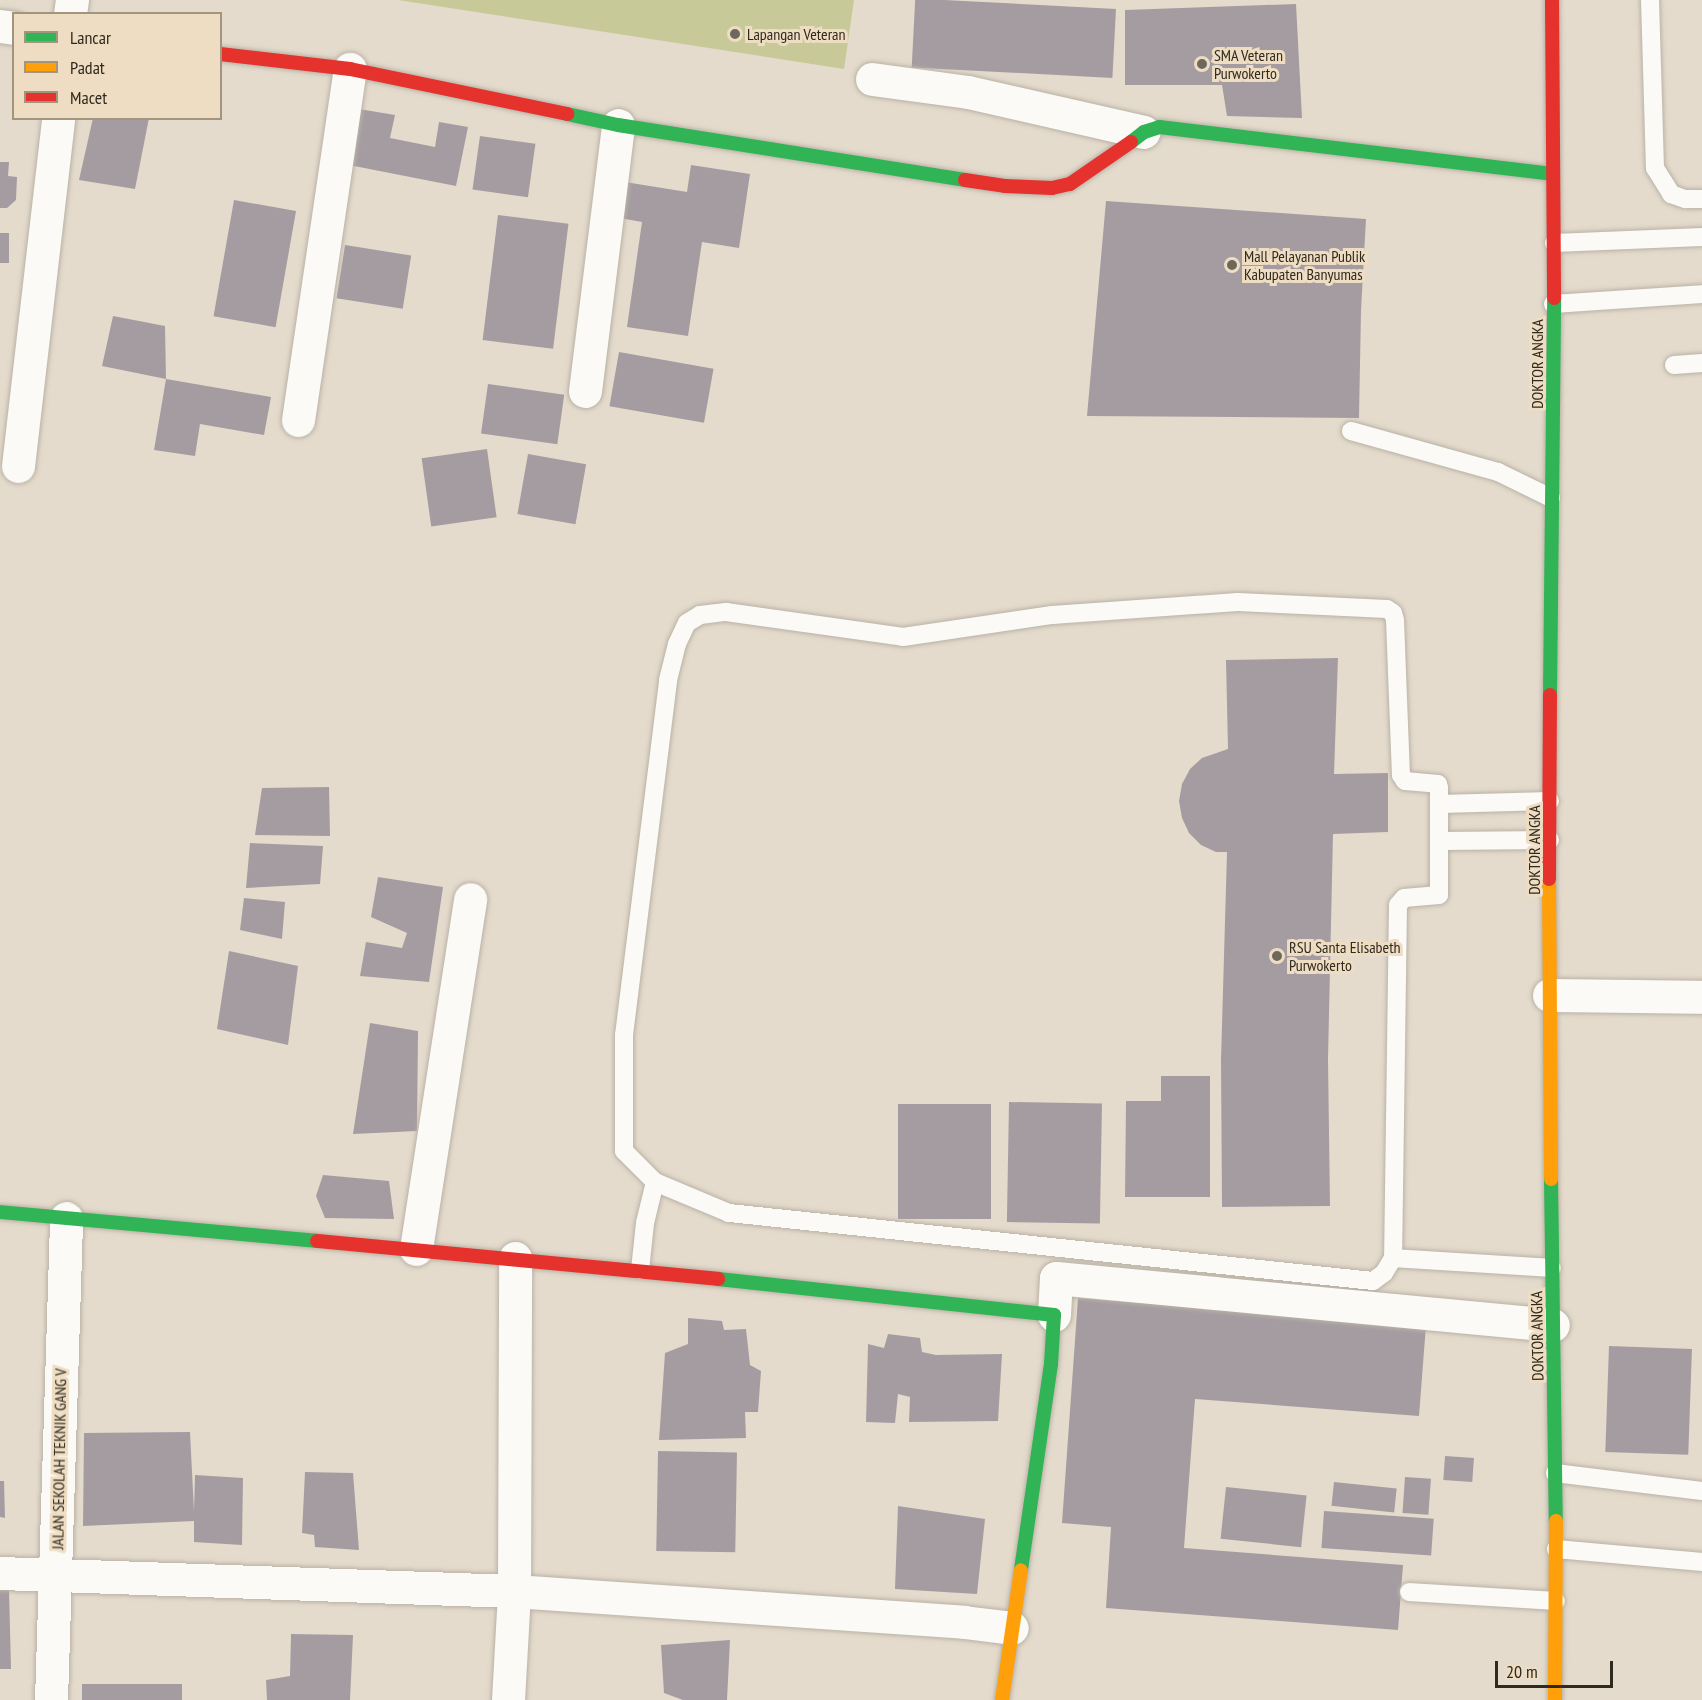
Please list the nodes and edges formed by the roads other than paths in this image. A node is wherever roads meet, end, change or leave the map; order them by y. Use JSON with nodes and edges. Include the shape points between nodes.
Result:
{"nodes":[{"id":1,"x":1552,"y":0,"type":"edge"},
{"id":2,"x":1650,"y":0,"type":"edge"},
{"id":3,"x":222,"y":54,"type":"edge"},
{"id":4,"x":350,"y":69,"type":"junction"},
{"id":5,"x":872,"y":79,"type":"dead end"},
{"id":6,"x":58,"y":120,"type":"edge"},
{"id":7,"x":618,"y":125,"type":"junction"},
{"id":8,"x":1144,"y":132,"type":"junction"},
{"id":9,"x":1552,"y":174,"type":"junction"},
{"id":10,"x":1702,"y":199,"type":"edge"},
{"id":11,"x":1702,"y":237,"type":"edge"},
{"id":12,"x":1554,"y":243,"type":"junction"},
{"id":13,"x":1702,"y":294,"type":"edge"},
{"id":14,"x":1553,"y":304,"type":"junction"},
{"id":15,"x":1702,"y":363,"type":"edge"},
{"id":16,"x":1674,"y":365,"type":"dead end"},
{"id":17,"x":585,"y":391,"type":"dead end"},
{"id":18,"x":298,"y":420,"type":"dead end"},
{"id":19,"x":1351,"y":431,"type":"dead end"},
{"id":20,"x":18,"y":466,"type":"dead end"},
{"id":21,"x":1551,"y":498,"type":"junction"},
{"id":22,"x":1551,"y":801,"type":"junction"},
{"id":23,"x":1440,"y":804,"type":"junction"},
{"id":24,"x":1550,"y":840,"type":"junction"},
{"id":25,"x":1440,"y":841,"type":"junction"},
{"id":26,"x":470,"y":899,"type":"dead end"},
{"id":27,"x":1549,"y":995,"type":"junction"},
{"id":28,"x":1702,"y":997,"type":"edge"},
{"id":29,"x":655,"y":1182,"type":"junction"},
{"id":30,"x":0,"y":1212,"type":"edge"},
{"id":31,"x":66,"y":1218,"type":"junction"},
{"id":32,"x":416,"y":1249,"type":"junction"},
{"id":33,"x":515,"y":1258,"type":"junction"},
{"id":34,"x":1393,"y":1258,"type":"junction"},
{"id":35,"x":1059,"y":1262,"type":"junction"},
{"id":36,"x":1552,"y":1268,"type":"junction"},
{"id":37,"x":640,"y":1270,"type":"junction"},
{"id":38,"x":1054,"y":1315,"type":"junction"},
{"id":39,"x":1553,"y":1325,"type":"junction"},
{"id":40,"x":1555,"y":1473,"type":"junction"},
{"id":41,"x":1702,"y":1491,"type":"edge"},
{"id":42,"x":1556,"y":1549,"type":"junction"},
{"id":43,"x":1702,"y":1562,"type":"edge"},
{"id":44,"x":0,"y":1573,"type":"edge"},
{"id":45,"x":57,"y":1575,"type":"junction"},
{"id":46,"x":514,"y":1591,"type":"junction"},
{"id":47,"x":1409,"y":1592,"type":"dead end"},
{"id":48,"x":1556,"y":1601,"type":"junction"},
{"id":49,"x":1012,"y":1628,"type":"junction"},
{"id":50,"x":51,"y":1700,"type":"edge"},
{"id":51,"x":508,"y":1700,"type":"edge"},
{"id":52,"x":1002,"y":1700,"type":"edge"},
{"id":53,"x":1555,"y":1700,"type":"edge"}],
"edges":[{"from":1,"to":9,"type":"street","name":"DOKTOR ANGKA"},
{"from":2,"to":10,"type":"lane","via":[[1656,168],[1671,194]]},
{"from":3,"to":4,"type":"street"},
{"from":4,"to":7,"type":"street"},
{"from":4,"to":18,"type":"street"},
{"from":5,"to":8,"type":"street","via":[[968,92]]},
{"from":6,"to":20,"type":"street"},
{"from":7,"to":8,"type":"street","via":[[1005,186],[1052,188],[1088,174]]},
{"from":7,"to":17,"type":"street"},
{"from":8,"to":9,"type":"street","via":[[1159,128]]},
{"from":9,"to":12,"type":"street","name":"DOKTOR ANGKA"},
{"from":11,"to":12,"type":"lane"},
{"from":12,"to":14,"type":"street","name":"DOKTOR ANGKA"},
{"from":13,"to":14,"type":"lane"},
{"from":14,"to":21,"type":"street","name":"DOKTOR ANGKA"},
{"from":15,"to":16,"type":"lane"},
{"from":19,"to":21,"type":"lane","via":[[1498,472]]},
{"from":21,"to":22,"type":"street","name":"DOKTOR ANGKA"},
{"from":22,"to":23,"type":"lane"},
{"from":22,"to":24,"type":"street","name":"DOKTOR ANGKA"},
{"from":23,"to":25,"type":"lane"},
{"from":23,"to":29,"type":"lane","via":[[1438,784],[1405,781],[1401,775],[1395,620],[1387,609],[1238,602],[1052,615],[903,637],[726,612],[700,615],[687,623],[668,680],[624,1035],[624,1151]]},
{"from":24,"to":25,"type":"lane"},
{"from":24,"to":27,"type":"street","name":"DOKTOR ANGKA"},
{"from":25,"to":34,"type":"lane","via":[[1439,894],[1404,898],[1398,905]]},
{"from":26,"to":32,"type":"street"},
{"from":27,"to":28,"type":"street"},
{"from":27,"to":36,"type":"street","name":"DOKTOR ANGKA"},
{"from":29,"to":35,"type":"lane","via":[[729,1213]]},
{"from":29,"to":37,"type":"lane"},
{"from":30,"to":31,"type":"street"},
{"from":31,"to":32,"type":"street"},
{"from":31,"to":45,"type":"street","name":"JALAN SEKOLAH TEKNIK GANG V"},
{"from":32,"to":33,"type":"street"},
{"from":33,"to":37,"type":"street"},
{"from":33,"to":46,"type":"street"},
{"from":34,"to":35,"type":"lane","via":[[1384,1273],[1373,1281]]},
{"from":34,"to":36,"type":"lane"},
{"from":35,"to":38,"type":"street"},
{"from":35,"to":39,"type":"street"},
{"from":36,"to":39,"type":"street","name":"DOKTOR ANGKA"},
{"from":37,"to":38,"type":"street"},
{"from":38,"to":49,"type":"street","via":[[1051,1364]]},
{"from":39,"to":40,"type":"street","name":"DOKTOR ANGKA"},
{"from":40,"to":41,"type":"lane"},
{"from":40,"to":42,"type":"street","name":"DOKTOR ANGKA"},
{"from":42,"to":43,"type":"lane"},
{"from":42,"to":48,"type":"street","name":"DOKTOR ANGKA"},
{"from":44,"to":45,"type":"street"},
{"from":45,"to":46,"type":"street"},
{"from":45,"to":50,"type":"street","name":"JALAN SEKOLAH TEKNIK GANG V"},
{"from":46,"to":49,"type":"street"},
{"from":46,"to":51,"type":"street"},
{"from":47,"to":48,"type":"lane"},
{"from":48,"to":53,"type":"street","name":"DOKTOR ANGKA"},
{"from":49,"to":52,"type":"street"}]}
